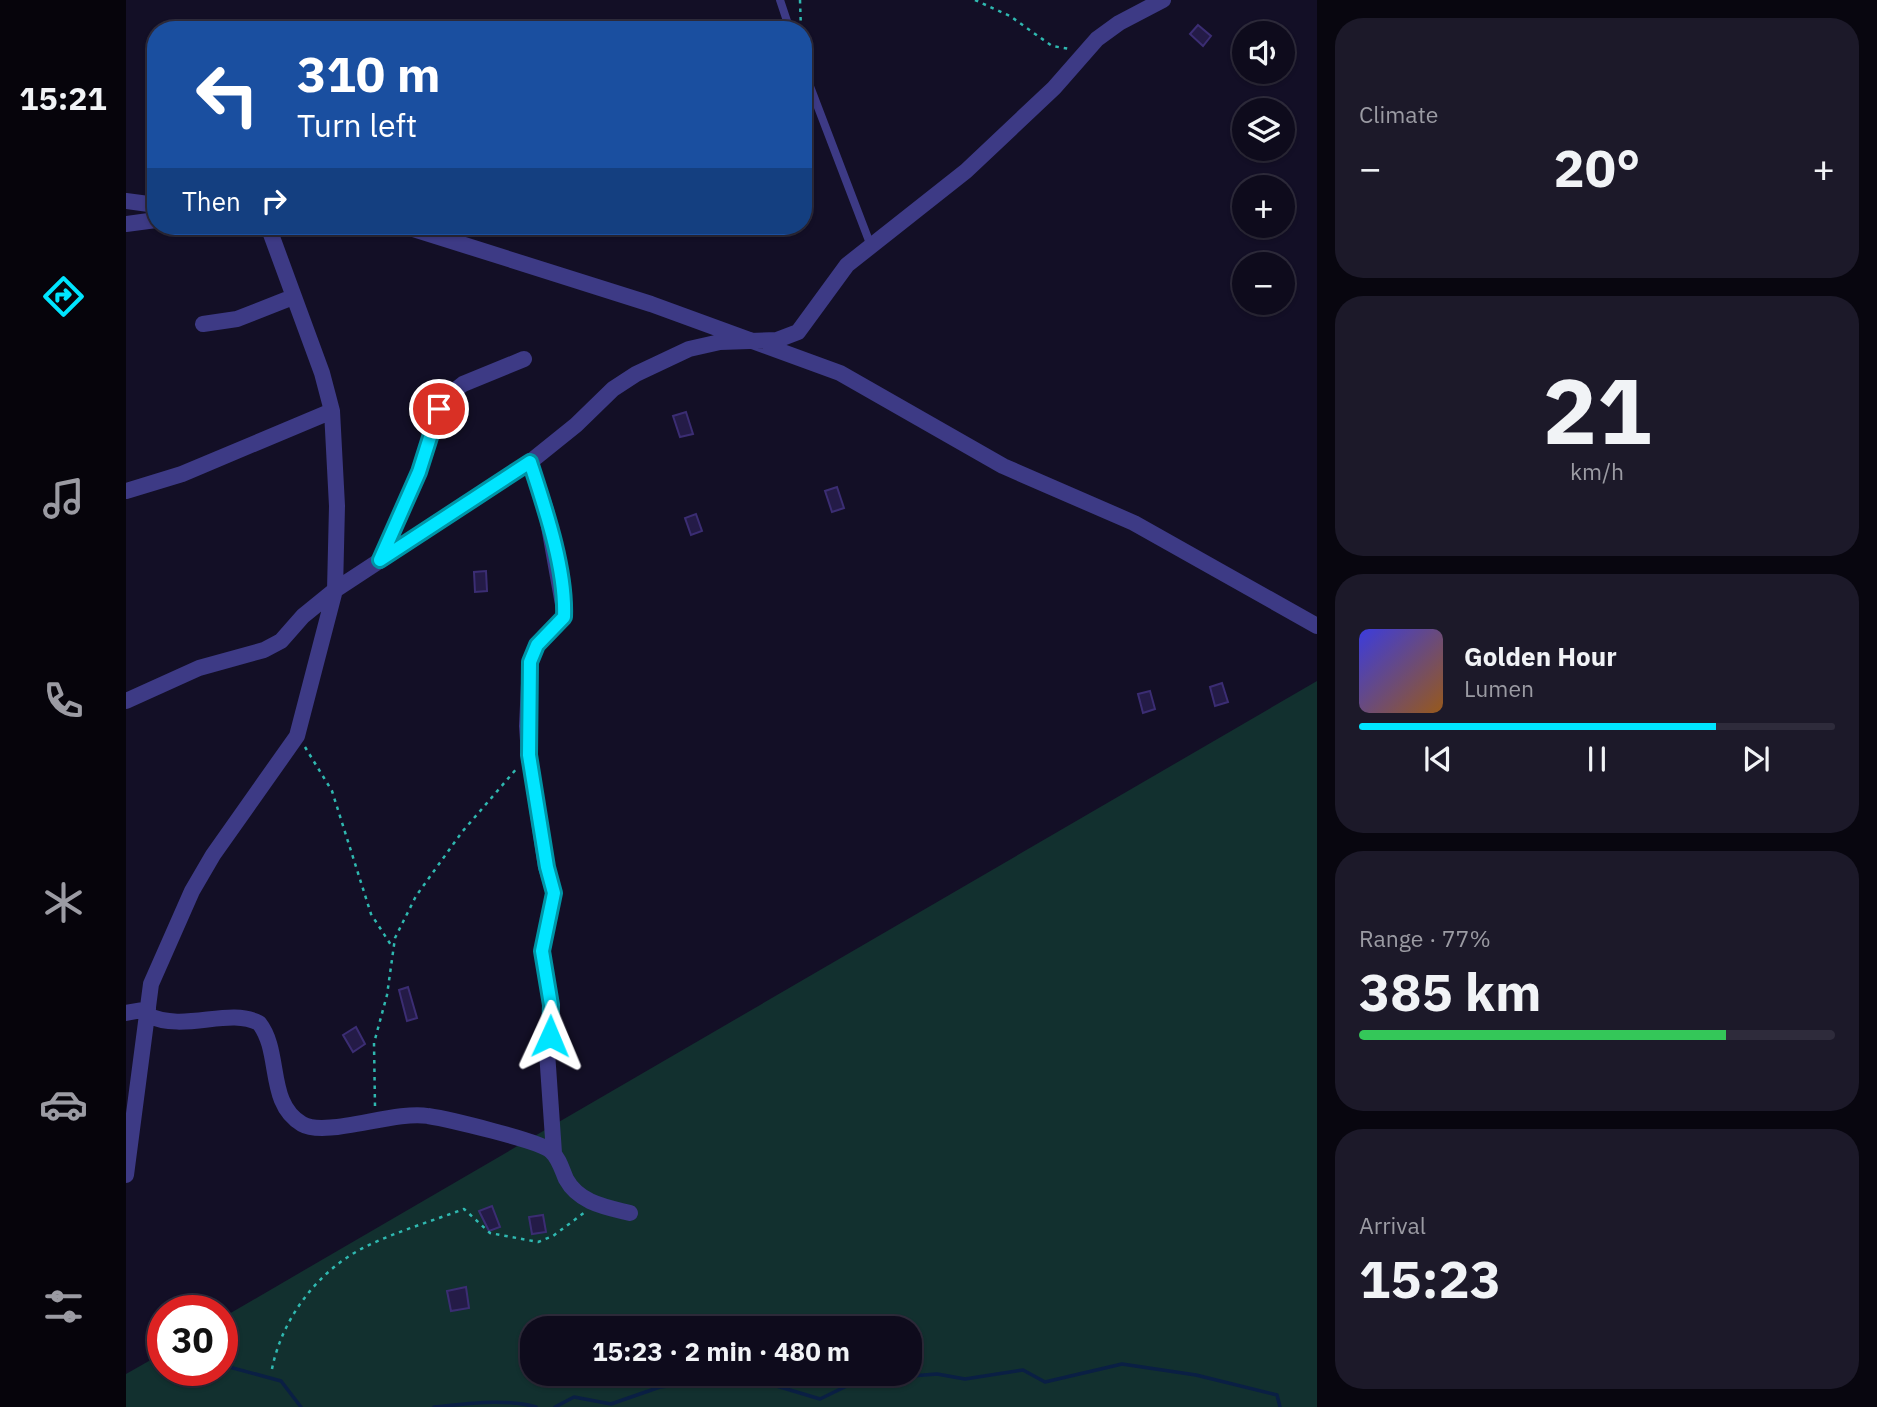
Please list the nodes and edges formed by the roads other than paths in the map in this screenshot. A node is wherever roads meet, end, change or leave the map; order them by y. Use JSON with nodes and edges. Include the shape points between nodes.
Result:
{"nodes":[{"id":1,"x":780,"y":0,"type":"edge"},
{"id":2,"x":1163,"y":0,"type":"edge"},
{"id":3,"x":787,"y":21,"type":"edge"},
{"id":4,"x":812,"y":92,"type":"edge"},
{"id":5,"x":126,"y":201,"type":"edge"},
{"id":6,"x":147,"y":204,"type":"edge"},
{"id":7,"x":147,"y":221,"type":"edge"},
{"id":8,"x":126,"y":224,"type":"edge"},
{"id":9,"x":271,"y":235,"type":"edge"},
{"id":10,"x":433,"y":235,"type":"edge"},
{"id":11,"x":871,"y":246,"type":"junction"},
{"id":12,"x":293,"y":297,"type":"junction"},
{"id":13,"x":203,"y":324,"type":"dead end"},
{"id":14,"x":751,"y":341,"type":"junction"},
{"id":15,"x":524,"y":359,"type":"dead end"},
{"id":16,"x":332,"y":411,"type":"junction"},
{"id":17,"x":530,"y":462,"type":"junction"},
{"id":18,"x":126,"y":491,"type":"edge"},
{"id":19,"x":380,"y":560,"type":"junction"},
{"id":20,"x":335,"y":590,"type":"junction"},
{"id":21,"x":1317,"y":626,"type":"edge"},
{"id":22,"x":126,"y":701,"type":"edge"},
{"id":23,"x":148,"y":1012,"type":"junction"},
{"id":24,"x":126,"y":1013,"type":"edge"},
{"id":25,"x":554,"y":1153,"type":"junction"},
{"id":26,"x":126,"y":1175,"type":"edge"},
{"id":27,"x":630,"y":1213,"type":"dead end"}],
"edges":[{"from":1,"to":3,"type":"lane"},
{"from":2,"to":11,"type":"street","via":[[1119,23],[966,171]]},
{"from":4,"to":11,"type":"lane"},
{"from":5,"to":6,"type":"street"},
{"from":7,"to":8,"type":"street"},
{"from":9,"to":12,"type":"street"},
{"from":10,"to":14,"type":"street"},
{"from":11,"to":14,"type":"street","via":[[847,265],[798,332],[777,340]]},
{"from":12,"to":13,"type":"street","via":[[237,320]]},
{"from":12,"to":16,"type":"street"},
{"from":14,"to":17,"type":"street","via":[[689,349],[636,374]]},
{"from":14,"to":21,"type":"street","via":[[840,373],[1003,466],[1134,523]]},
{"from":15,"to":19,"type":"street","via":[[463,384],[449,395],[439,409],[419,472]]},
{"from":16,"to":18,"type":"street","via":[[182,474]]},
{"from":16,"to":20,"type":"street"},
{"from":17,"to":19,"type":"street"},
{"from":17,"to":25,"type":"street","via":[[545,510],[564,610],[564,617],[537,645],[530,662],[529,755],[554,893],[542,951],[551,1005],[547,1052]]},
{"from":19,"to":20,"type":"street"},
{"from":20,"to":22,"type":"street","via":[[274,646],[199,668]]},
{"from":20,"to":23,"type":"street","via":[[297,736],[192,891],[151,984]]},
{"from":23,"to":24,"type":"street"},
{"from":23,"to":25,"type":"street","via":[[172,1024],[254,1021],[268,1038],[283,1102],[302,1124],[317,1129],[427,1115],[489,1129]]},
{"from":23,"to":26,"type":"street"},
{"from":25,"to":27,"type":"street","via":[[572,1188],[596,1204]]}]}
